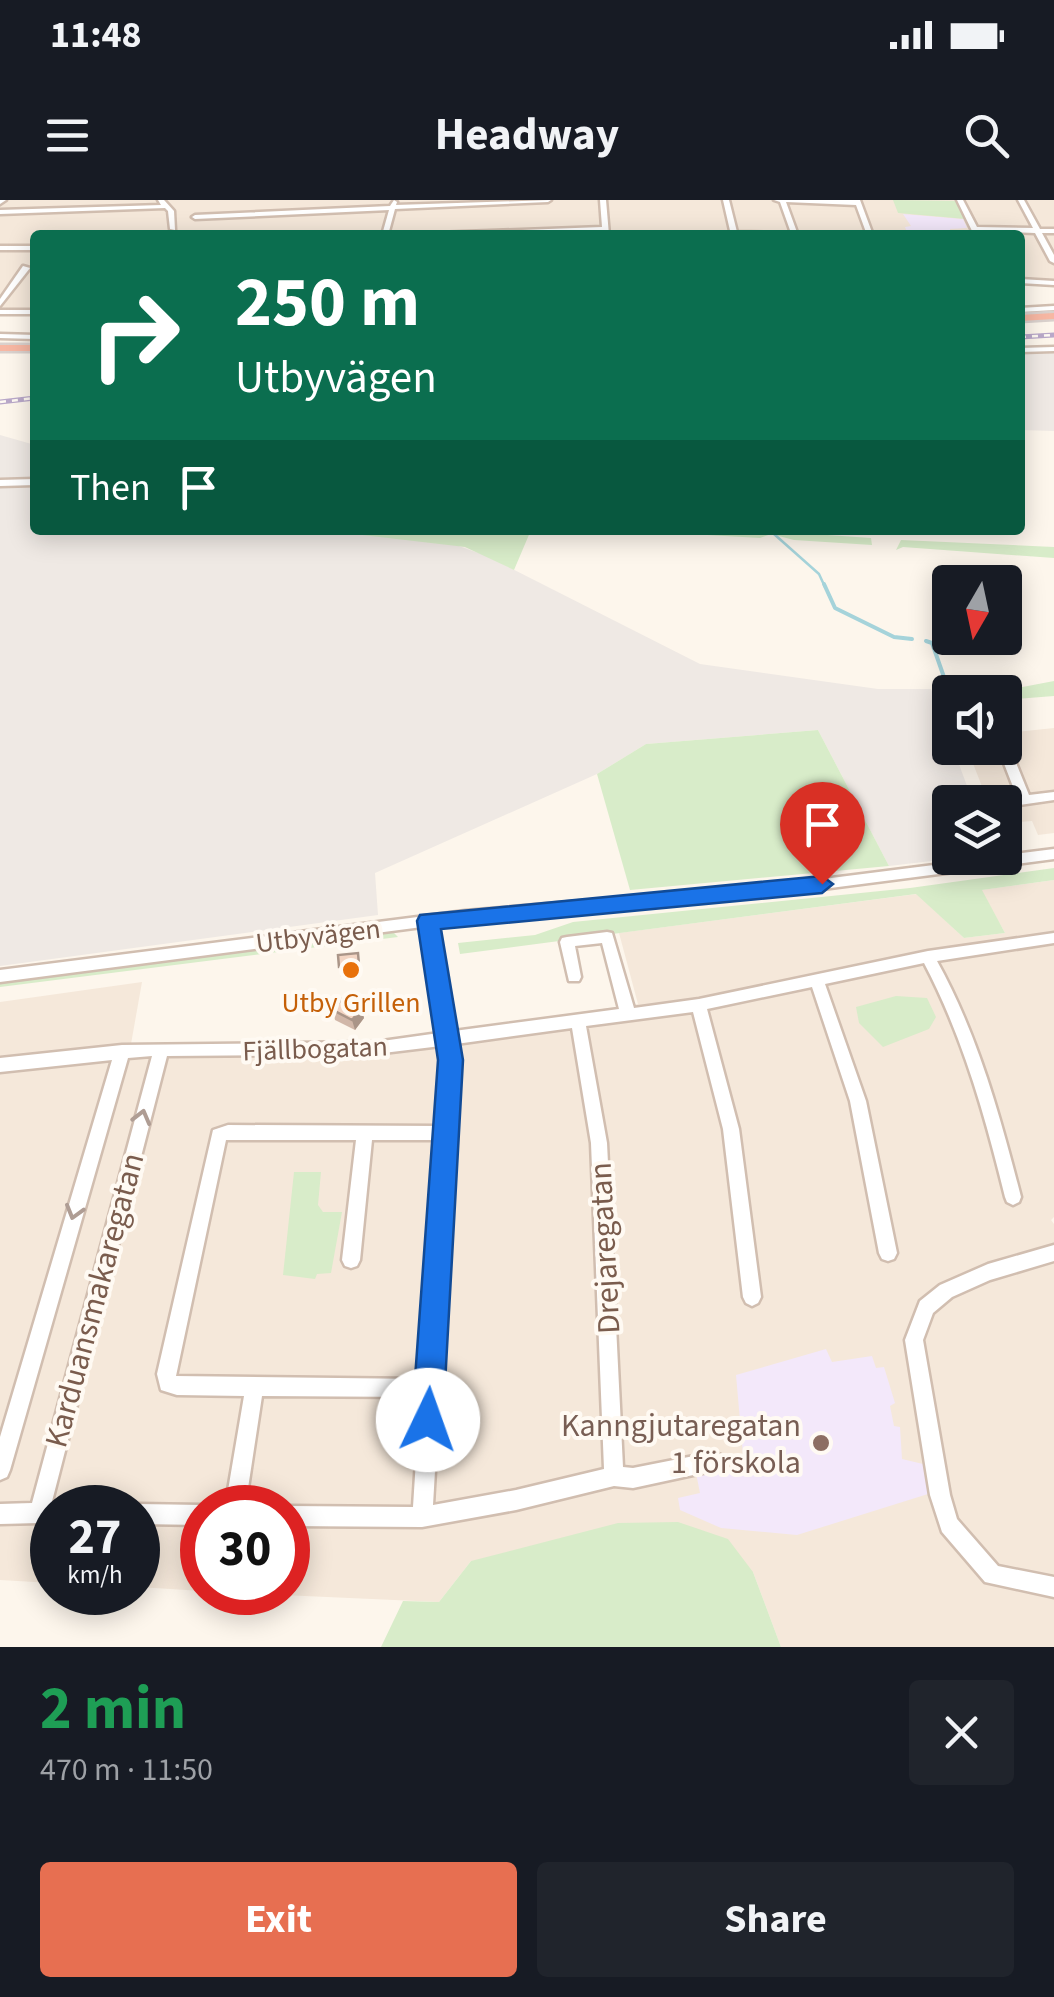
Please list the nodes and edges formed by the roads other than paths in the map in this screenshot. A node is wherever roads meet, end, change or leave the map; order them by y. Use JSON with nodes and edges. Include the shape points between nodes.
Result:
{"nodes":[{"id":1,"x":548,"y":200,"type":"edge"},
{"id":2,"x":603,"y":200,"type":"edge"},
{"id":3,"x":726,"y":200,"type":"edge"},
{"id":4,"x":960,"y":200,"type":"edge"},
{"id":5,"x":1021,"y":200,"type":"edge"},
{"id":6,"x":780,"y":201,"type":"edge"},
{"id":7,"x":857,"y":201,"type":"edge"},
{"id":8,"x":480,"y":202,"type":"edge"},
{"id":9,"x":162,"y":203,"type":"edge"},
{"id":10,"x":393,"y":204,"type":"edge"},
{"id":11,"x":0,"y":212,"type":"edge"},
{"id":12,"x":195,"y":216,"type":"dead end"},
{"id":13,"x":173,"y":229,"type":"dead end"},
{"id":14,"x":386,"y":230,"type":"edge"},
{"id":15,"x":606,"y":230,"type":"edge"},
{"id":16,"x":733,"y":230,"type":"edge"},
{"id":17,"x":793,"y":230,"type":"edge"},
{"id":18,"x":868,"y":230,"type":"edge"},
{"id":19,"x":975,"y":230,"type":"edge"},
{"id":20,"x":1025,"y":231,"type":"edge"},
{"id":21,"x":1038,"y":231,"type":"junction"},
{"id":22,"x":1054,"y":231,"type":"edge"},
{"id":23,"x":0,"y":248,"type":"edge"},
{"id":24,"x":30,"y":248,"type":"edge"},
{"id":25,"x":1054,"y":260,"type":"edge"},
{"id":26,"x":26,"y":268,"type":"dead end"},
{"id":27,"x":1025,"y":284,"type":"edge"},
{"id":28,"x":1054,"y":285,"type":"edge"},
{"id":29,"x":3,"y":309,"type":"edge"},
{"id":30,"x":30,"y":310,"type":"edge"},
{"id":31,"x":1054,"y":316,"type":"edge"},
{"id":32,"x":1025,"y":318,"type":"edge"},
{"id":33,"x":0,"y":322,"type":"edge"},
{"id":34,"x":0,"y":336,"type":"edge"},
{"id":35,"x":30,"y":337,"type":"edge"},
{"id":36,"x":1054,"y":349,"type":"edge"},
{"id":37,"x":1025,"y":350,"type":"edge"},
{"id":38,"x":0,"y":352,"type":"edge"},
{"id":39,"x":30,"y":352,"type":"edge"},
{"id":40,"x":0,"y":482,"type":"edge"},
{"id":41,"x":30,"y":482,"type":"edge"},
{"id":42,"x":1011,"y":765,"type":"edge"},
{"id":43,"x":1054,"y":796,"type":"edge"},
{"id":44,"x":1022,"y":800,"type":"edge"},
{"id":45,"x":1025,"y":800,"type":"junction"},
{"id":46,"x":1054,"y":854,"type":"edge"},
{"id":47,"x":428,"y":921,"type":"junction"},
{"id":48,"x":1054,"y":938,"type":"edge"},
{"id":49,"x":928,"y":957,"type":"junction"},
{"id":50,"x":0,"y":976,"type":"edge"},
{"id":51,"x":574,"y":976,"type":"dead end"},
{"id":52,"x":817,"y":981,"type":"junction"},
{"id":53,"x":698,"y":1005,"type":"junction"},
{"id":54,"x":628,"y":1014,"type":"junction"},
{"id":55,"x":578,"y":1022,"type":"junction"},
{"id":56,"x":450,"y":1038,"type":"junction"},
{"id":57,"x":161,"y":1050,"type":"junction"},
{"id":58,"x":122,"y":1051,"type":"junction"},
{"id":59,"x":0,"y":1065,"type":"edge"},
{"id":60,"x":365,"y":1132,"type":"junction"},
{"id":61,"x":446,"y":1134,"type":"junction"},
{"id":62,"x":1013,"y":1197,"type":"dead end"},
{"id":63,"x":888,"y":1253,"type":"dead end"},
{"id":64,"x":1054,"y":1253,"type":"edge"},
{"id":65,"x":351,"y":1260,"type":"dead end"},
{"id":66,"x":752,"y":1297,"type":"dead end"},
{"id":67,"x":430,"y":1388,"type":"junction"},
{"id":68,"x":254,"y":1389,"type":"junction"},
{"id":69,"x":714,"y":1462,"type":"dead end"},
{"id":70,"x":0,"y":1470,"type":"edge"},
{"id":71,"x":614,"y":1476,"type":"junction"},
{"id":72,"x":53,"y":1485,"type":"edge"},
{"id":73,"x":239,"y":1485,"type":"edge"},
{"id":74,"x":30,"y":1513,"type":"edge"},
{"id":75,"x":0,"y":1514,"type":"edge"},
{"id":76,"x":310,"y":1516,"type":"edge"},
{"id":77,"x":422,"y":1516,"type":"junction"},
{"id":78,"x":1054,"y":1587,"type":"edge"}],
"edges":[{"from":1,"to":8,"type":"street"},
{"from":2,"to":15,"type":"street"},
{"from":3,"to":16,"type":"street"},
{"from":4,"to":19,"type":"street"},
{"from":5,"to":21,"type":"street"},
{"from":6,"to":7,"type":"street"},
{"from":6,"to":17,"type":"street"},
{"from":7,"to":18,"type":"street"},
{"from":8,"to":10,"type":"street"},
{"from":9,"to":11,"type":"street"},
{"from":9,"to":13,"type":"street","via":[[171,211]]},
{"from":10,"to":12,"type":"street"},
{"from":10,"to":14,"type":"street"},
{"from":20,"to":21,"type":"street"},
{"from":21,"to":22,"type":"street"},
{"from":21,"to":25,"type":"street"},
{"from":23,"to":24,"type":"street"},
{"from":26,"to":29,"type":"street"},
{"from":27,"to":28,"type":"street"},
{"from":29,"to":30,"type":"street"},
{"from":29,"to":33,"type":"street"},
{"from":31,"to":32,"type":"highway"},
{"from":34,"to":35,"type":"street"},
{"from":36,"to":37,"type":"street"},
{"from":38,"to":39,"type":"highway"},
{"from":40,"to":41,"type":"street"},
{"from":42,"to":45,"type":"street"},
{"from":43,"to":45,"type":"street"},
{"from":44,"to":45,"type":"street"},
{"from":46,"to":47,"type":"street","name":"Utbyvägen","via":[[784,889]]},
{"from":47,"to":50,"type":"street","name":"Utbyvägen"},
{"from":47,"to":56,"type":"street"},
{"from":48,"to":49,"type":"street","name":"Fjällbogatan"},
{"from":49,"to":52,"type":"street","name":"Fjällbogatan"},
{"from":49,"to":62,"type":"street","via":[[984,1084]]},
{"from":51,"to":54,"type":"street","via":[[567,942],[607,937]]},
{"from":52,"to":53,"type":"street","name":"Fjällbogatan"},
{"from":52,"to":63,"type":"street","via":[[858,1101]]},
{"from":53,"to":54,"type":"street","name":"Fjällbogatan"},
{"from":53,"to":66,"type":"street","via":[[731,1130]]},
{"from":54,"to":55,"type":"street","name":"Fjällbogatan"},
{"from":55,"to":56,"type":"street","name":"Fjällbogatan"},
{"from":55,"to":71,"type":"street","name":"Drejaregatan","via":[[599,1143]]},
{"from":56,"to":57,"type":"street","name":"Fjällbogatan","via":[[344,1050]]},
{"from":56,"to":61,"type":"street"},
{"from":57,"to":58,"type":"street","name":"Fjällbogatan"},
{"from":72,"to":57,"type":"street","name":"Karduansmakaregatan","one_way":true},
{"from":58,"to":59,"type":"street","name":"Fjällbogatan"},
{"from":58,"to":70,"type":"street","name":"Karduansmakaregatan","one_way":true},
{"from":60,"to":61,"type":"street"},
{"from":60,"to":65,"type":"street"},
{"from":60,"to":68,"type":"street","via":[[228,1132],[215,1140],[166,1374],[176,1386]]},
{"from":61,"to":67,"type":"street"},
{"from":64,"to":78,"type":"street","via":[[946,1291],[926,1307],[914,1340],[950,1525],[992,1575]]},
{"from":67,"to":68,"type":"street"},
{"from":67,"to":77,"type":"street"},
{"from":68,"to":73,"type":"street"},
{"from":69,"to":71,"type":"street"},
{"from":71,"to":77,"type":"street"},
{"from":74,"to":75,"type":"street","name":"Karduansmakaregatan"},
{"from":76,"to":77,"type":"street"}]}
